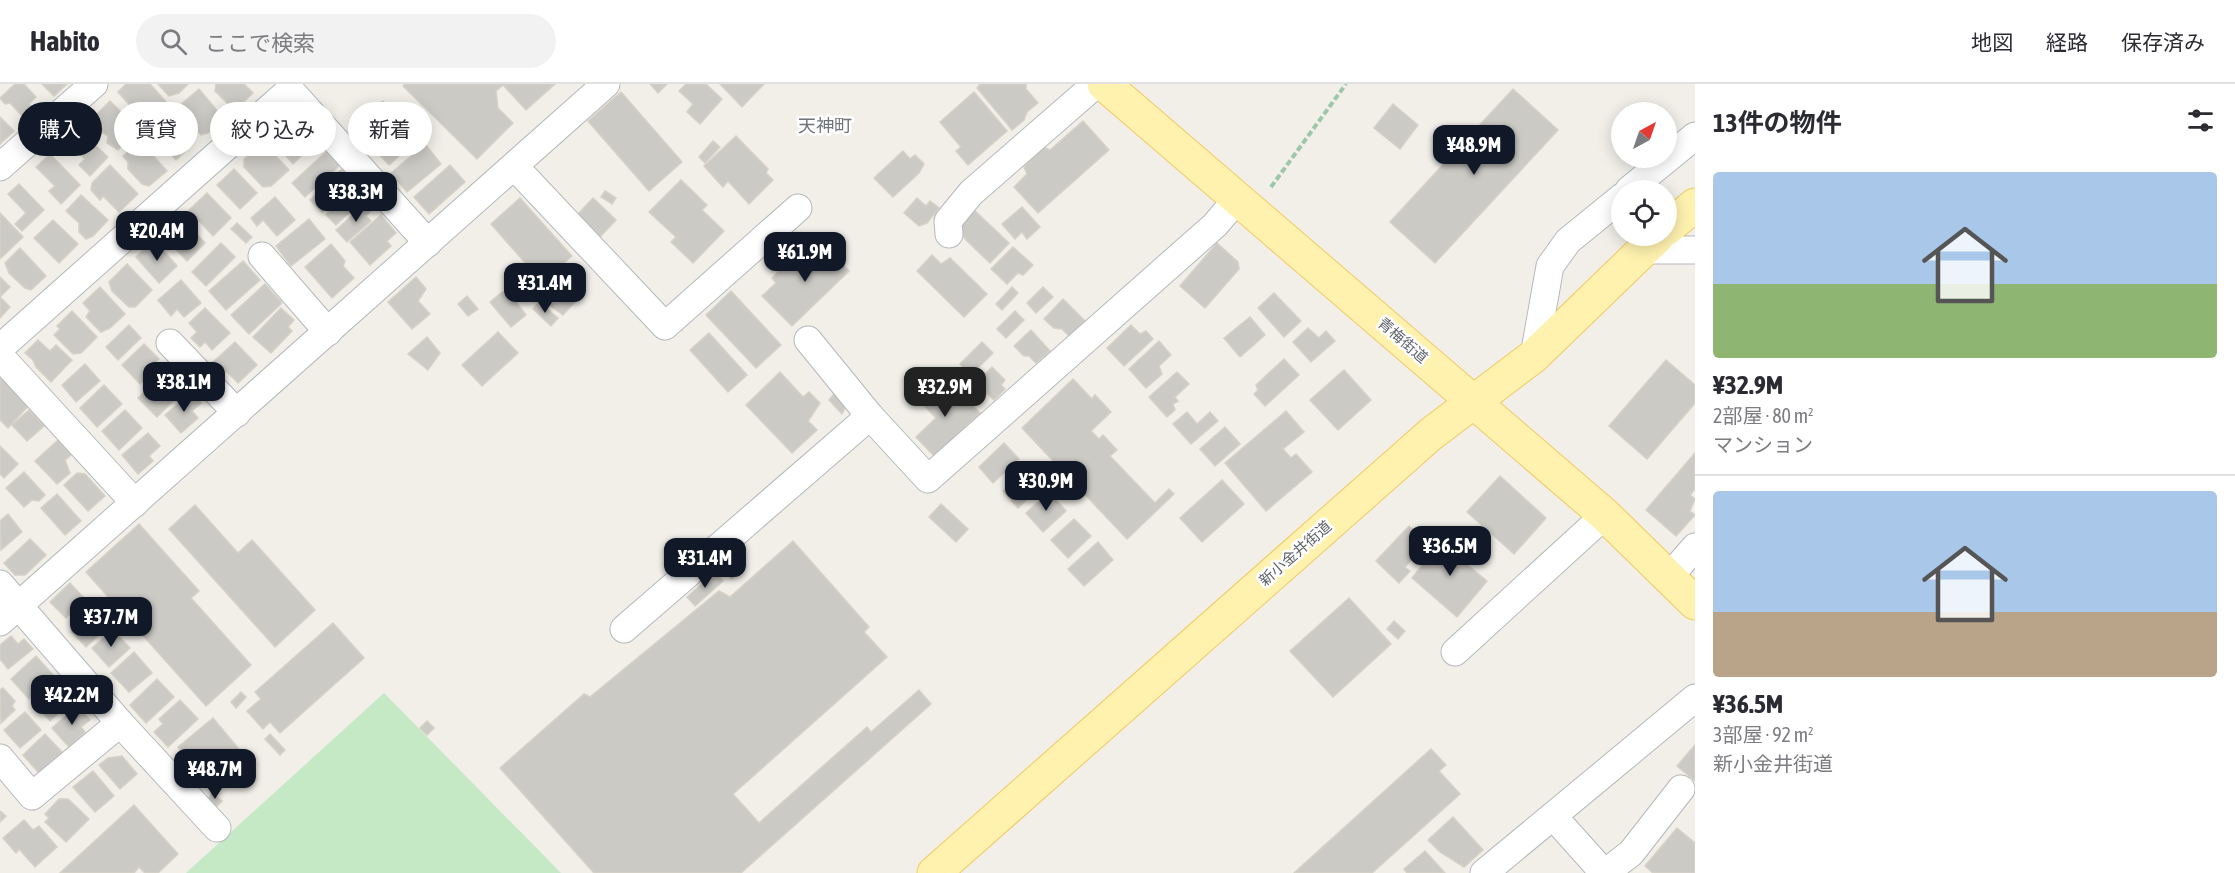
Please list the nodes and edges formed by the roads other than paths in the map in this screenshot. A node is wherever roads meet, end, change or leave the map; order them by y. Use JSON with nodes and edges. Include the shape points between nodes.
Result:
{"nodes":[{"id":1,"x":94,"y":84,"type":"edge"},
{"id":2,"x":606,"y":84,"type":"edge"},
{"id":3,"x":1096,"y":84,"type":"edge"},
{"id":4,"x":1104,"y":84,"type":"edge"},
{"id":5,"x":1695,"y":136,"type":"edge"},
{"id":6,"x":514,"y":166,"type":"junction"},
{"id":7,"x":0,"y":167,"type":"edge"},
{"id":8,"x":1641,"y":180,"type":"edge"},
{"id":9,"x":1238,"y":198,"type":"junction"},
{"id":10,"x":1695,"y":205,"type":"edge"},
{"id":11,"x":1611,"y":206,"type":"edge"},
{"id":12,"x":798,"y":208,"type":"dead end"},
{"id":13,"x":1677,"y":220,"type":"edge"},
{"id":14,"x":949,"y":234,"type":"dead end"},
{"id":15,"x":428,"y":243,"type":"junction"},
{"id":16,"x":1647,"y":246,"type":"edge"},
{"id":17,"x":1669,"y":246,"type":"edge"},
{"id":18,"x":1695,"y":250,"type":"edge"},
{"id":19,"x":262,"y":256,"type":"dead end"},
{"id":20,"x":328,"y":332,"type":"junction"},
{"id":21,"x":808,"y":340,"type":"dead end"},
{"id":22,"x":170,"y":343,"type":"dead end"},
{"id":23,"x":0,"y":348,"type":"edge"},
{"id":24,"x":0,"y":356,"type":"edge"},
{"id":25,"x":1534,"y":356,"type":"junction"},
{"id":26,"x":1475,"y":402,"type":"junction"},
{"id":27,"x":237,"y":413,"type":"junction"},
{"id":28,"x":870,"y":416,"type":"junction"},
{"id":29,"x":135,"y":503,"type":"junction"},
{"id":30,"x":1605,"y":515,"type":"junction"},
{"id":31,"x":1695,"y":547,"type":"edge"},
{"id":32,"x":1669,"y":578,"type":"junction"},
{"id":33,"x":0,"y":584,"type":"edge"},
{"id":34,"x":1695,"y":603,"type":"edge"},
{"id":35,"x":9,"y":614,"type":"edge"},
{"id":36,"x":624,"y":629,"type":"dead end"},
{"id":37,"x":1455,"y":652,"type":"dead end"},
{"id":38,"x":1695,"y":698,"type":"edge"},
{"id":39,"x":120,"y":723,"type":"junction"},
{"id":40,"x":0,"y":758,"type":"edge"},
{"id":41,"x":1681,"y":789,"type":"dead end"},
{"id":42,"x":1553,"y":816,"type":"junction"},
{"id":43,"x":217,"y":828,"type":"dead end"},
{"id":44,"x":934,"y":873,"type":"edge"},
{"id":45,"x":1484,"y":873,"type":"edge"},
{"id":46,"x":1604,"y":873,"type":"edge"}],
"edges":[{"from":1,"to":7,"type":"street"},
{"from":2,"to":6,"type":"street"},
{"from":3,"to":14,"type":"street","via":[[971,193],[948,221]]},
{"from":4,"to":9,"type":"main road","name":"青梅街道"},
{"from":5,"to":8,"type":"street"},
{"from":6,"to":12,"type":"street","via":[[665,326]]},
{"from":6,"to":15,"type":"street"},
{"from":9,"to":26,"type":"main road","name":"青梅街道"},
{"from":9,"to":28,"type":"street","via":[[1215,225],[928,479]]},
{"from":10,"to":13,"type":"main road"},
{"from":11,"to":25,"type":"street","via":[[1568,241],[1550,266]]},
{"from":15,"to":20,"type":"street"},
{"from":15,"to":23,"type":"street","via":[[290,90]]},
{"from":16,"to":25,"type":"main road","name":"新小金井街道"},
{"from":17,"to":18,"type":"street"},
{"from":19,"to":20,"type":"street"},
{"from":20,"to":27,"type":"street"},
{"from":21,"to":28,"type":"street"},
{"from":22,"to":27,"type":"street"},
{"from":24,"to":29,"type":"street"},
{"from":25,"to":26,"type":"main road","name":"新小金井街道"},
{"from":26,"to":30,"type":"main road","name":"青梅街道"},
{"from":26,"to":44,"type":"main road","name":"新小金井街道","via":[[1431,434]]},
{"from":27,"to":29,"type":"street"},
{"from":28,"to":36,"type":"street"},
{"from":29,"to":35,"type":"street"},
{"from":30,"to":32,"type":"main road","name":"青梅街道"},
{"from":30,"to":37,"type":"street"},
{"from":31,"to":32,"type":"street"},
{"from":32,"to":34,"type":"main road","name":"青梅街道"},
{"from":33,"to":35,"type":"street"},
{"from":35,"to":39,"type":"street"},
{"from":38,"to":42,"type":"street"},
{"from":39,"to":40,"type":"street","via":[[32,796]]},
{"from":39,"to":43,"type":"street"},
{"from":41,"to":46,"type":"street","via":[[1631,853]]},
{"from":42,"to":45,"type":"street"},
{"from":42,"to":46,"type":"street"}]}
